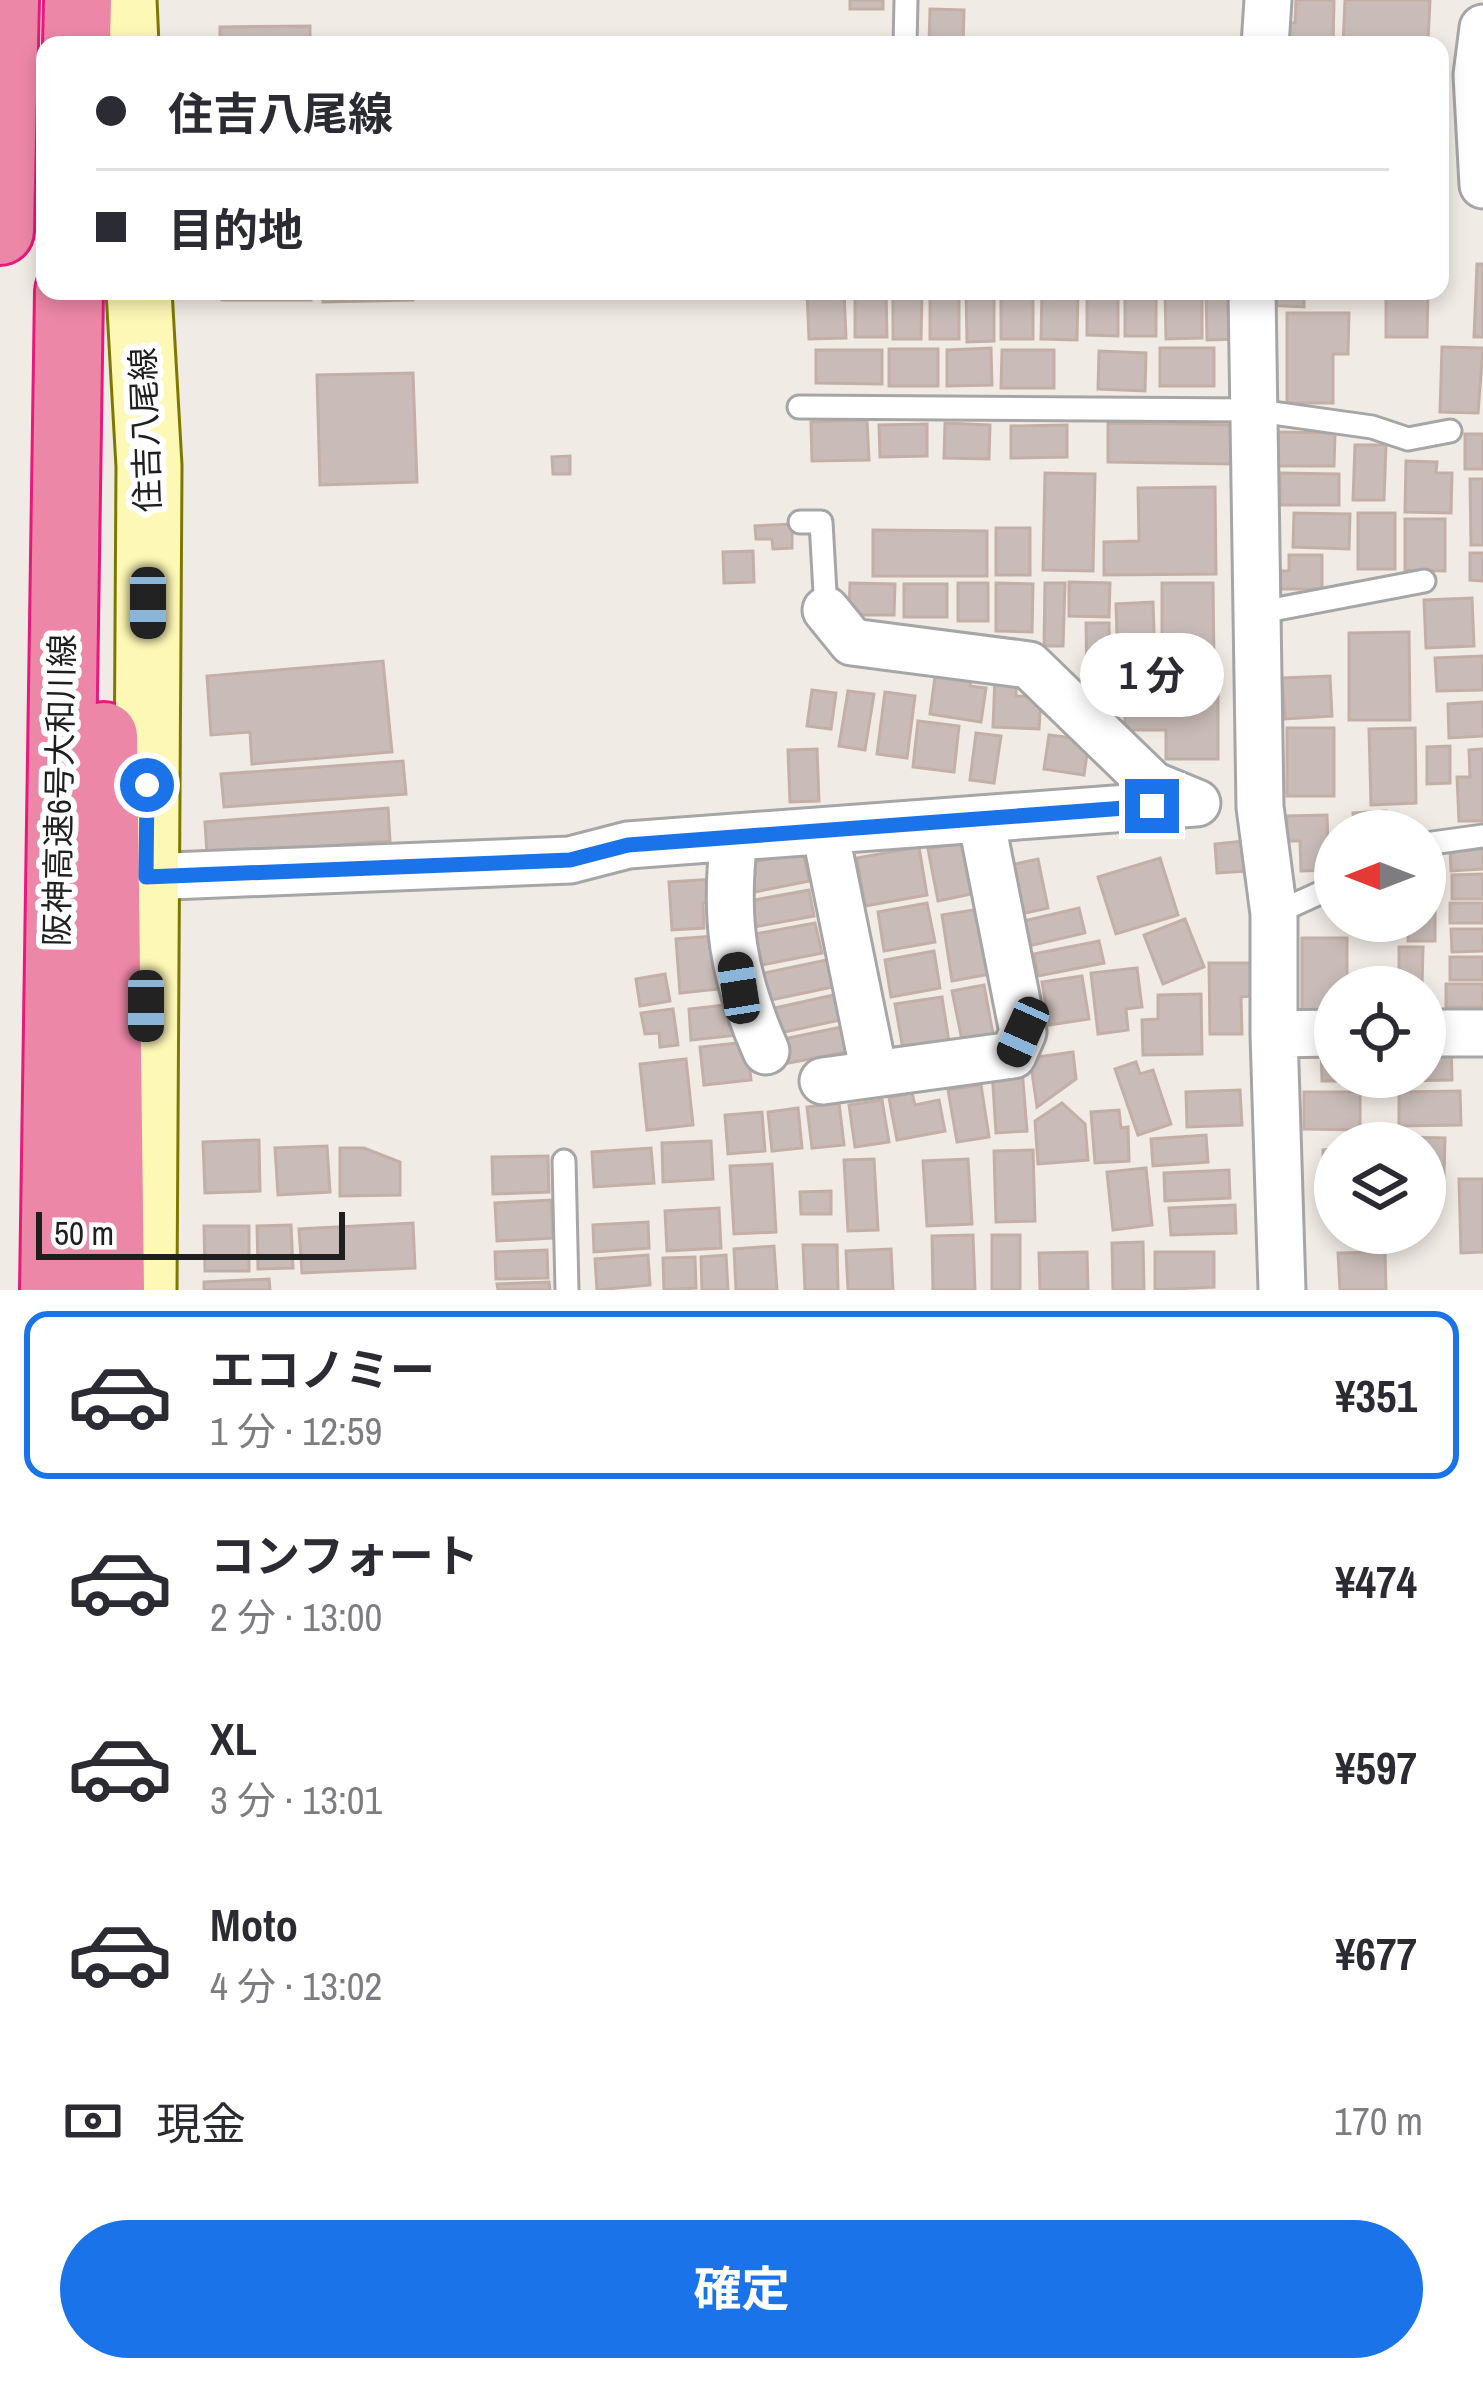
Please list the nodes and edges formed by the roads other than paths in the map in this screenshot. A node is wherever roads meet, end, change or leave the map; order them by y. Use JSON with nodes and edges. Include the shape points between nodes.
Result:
{"nodes":[{"id":1,"x":5,"y":0,"type":"edge"},
{"id":2,"x":78,"y":0,"type":"edge"},
{"id":3,"x":94,"y":0,"type":"edge"},
{"id":4,"x":124,"y":0,"type":"edge"},
{"id":5,"x":906,"y":0,"type":"edge"},
{"id":6,"x":1268,"y":0,"type":"edge"},
{"id":7,"x":1483,"y":28,"type":"edge"},
{"id":8,"x":76,"y":36,"type":"edge"},
{"id":9,"x":94,"y":36,"type":"edge"},
{"id":10,"x":126,"y":36,"type":"edge"},
{"id":11,"x":905,"y":36,"type":"edge"},
{"id":12,"x":1266,"y":36,"type":"edge"},
{"id":13,"x":1483,"y":185,"type":"edge"},
{"id":14,"x":0,"y":231,"type":"edge"},
{"id":15,"x":69,"y":300,"type":"edge"},
{"id":16,"x":98,"y":300,"type":"edge"},
{"id":17,"x":139,"y":300,"type":"edge"},
{"id":18,"x":1252,"y":300,"type":"edge"},
{"id":19,"x":799,"y":407,"type":"dead end"},
{"id":20,"x":1251,"y":410,"type":"junction"},
{"id":21,"x":1450,"y":431,"type":"dead end"},
{"id":22,"x":800,"y":522,"type":"dead end"},
{"id":23,"x":1424,"y":581,"type":"dead end"},
{"id":24,"x":826,"y":610,"type":"joint"},
{"id":25,"x":1256,"y":613,"type":"junction"},
{"id":26,"x":1195,"y":803,"type":"junction"},
{"id":27,"x":1260,"y":807,"type":"junction"},
{"id":28,"x":981,"y":819,"type":"junction"},
{"id":29,"x":825,"y":831,"type":"junction"},
{"id":30,"x":1483,"y":836,"type":"edge"},
{"id":31,"x":734,"y":838,"type":"junction"},
{"id":32,"x":1446,"y":841,"type":"edge"},
{"id":33,"x":146,"y":877,"type":"junction"},
{"id":34,"x":1314,"y":896,"type":"edge"},
{"id":35,"x":1274,"y":914,"type":"junction"},
{"id":36,"x":1446,"y":1033,"type":"edge"},
{"id":37,"x":1483,"y":1033,"type":"edge"},
{"id":38,"x":1274,"y":1034,"type":"junction"},
{"id":39,"x":1314,"y":1034,"type":"edge"},
{"id":40,"x":766,"y":1051,"type":"dead end"},
{"id":41,"x":874,"y":1073,"type":"junction"},
{"id":42,"x":823,"y":1081,"type":"dead end"},
{"id":43,"x":564,"y":1161,"type":"dead end"},
{"id":44,"x":54,"y":1290,"type":"edge"},
{"id":45,"x":111,"y":1290,"type":"edge"},
{"id":46,"x":144,"y":1290,"type":"edge"},
{"id":47,"x":567,"y":1290,"type":"edge"},
{"id":48,"x":1282,"y":1290,"type":"edge"}],
"edges":[{"from":1,"to":14,"type":"highway"},
{"from":2,"to":8,"type":"highway"},
{"from":3,"to":9,"type":"highway"},
{"from":4,"to":10,"type":"main road"},
{"from":5,"to":11,"type":"lane"},
{"from":6,"to":12,"type":"street"},
{"from":7,"to":13,"type":"street"},
{"from":15,"to":44,"type":"highway","name":"阪神高速6号大和川線"},
{"from":16,"to":45,"type":"highway"},
{"from":17,"to":33,"type":"main road","name":"住吉八尾線","via":[[148,466]]},
{"from":18,"to":20,"type":"street"},
{"from":19,"to":20,"type":"lane"},
{"from":20,"to":21,"type":"lane","via":[[1408,439]]},
{"from":20,"to":25,"type":"street"},
{"from":22,"to":24,"type":"lane","via":[[821,522]]},
{"from":23,"to":25,"type":"lane"},
{"from":24,"to":26,"type":"street","via":[[852,642],[1028,664],[1153,785]]},
{"from":25,"to":27,"type":"street"},
{"from":26,"to":27,"type":"street"},
{"from":26,"to":28,"type":"street"},
{"from":27,"to":35,"type":"street"},
{"from":28,"to":29,"type":"street"},
{"from":28,"to":41,"type":"street","via":[[1023,1032],[1013,1055]]},
{"from":29,"to":31,"type":"street"},
{"from":29,"to":41,"type":"street"},
{"from":30,"to":32,"type":"lane"},
{"from":31,"to":33,"type":"street","via":[[628,845],[570,860]]},
{"from":31,"to":40,"type":"street","via":[[730,931],[739,988]]},
{"from":33,"to":46,"type":"main road","name":"住吉八尾線"},
{"from":34,"to":35,"type":"lane"},
{"from":35,"to":38,"type":"street"},
{"from":36,"to":37,"type":"street"},
{"from":38,"to":39,"type":"street"},
{"from":38,"to":48,"type":"street"},
{"from":41,"to":42,"type":"street"},
{"from":43,"to":47,"type":"lane"}]}
